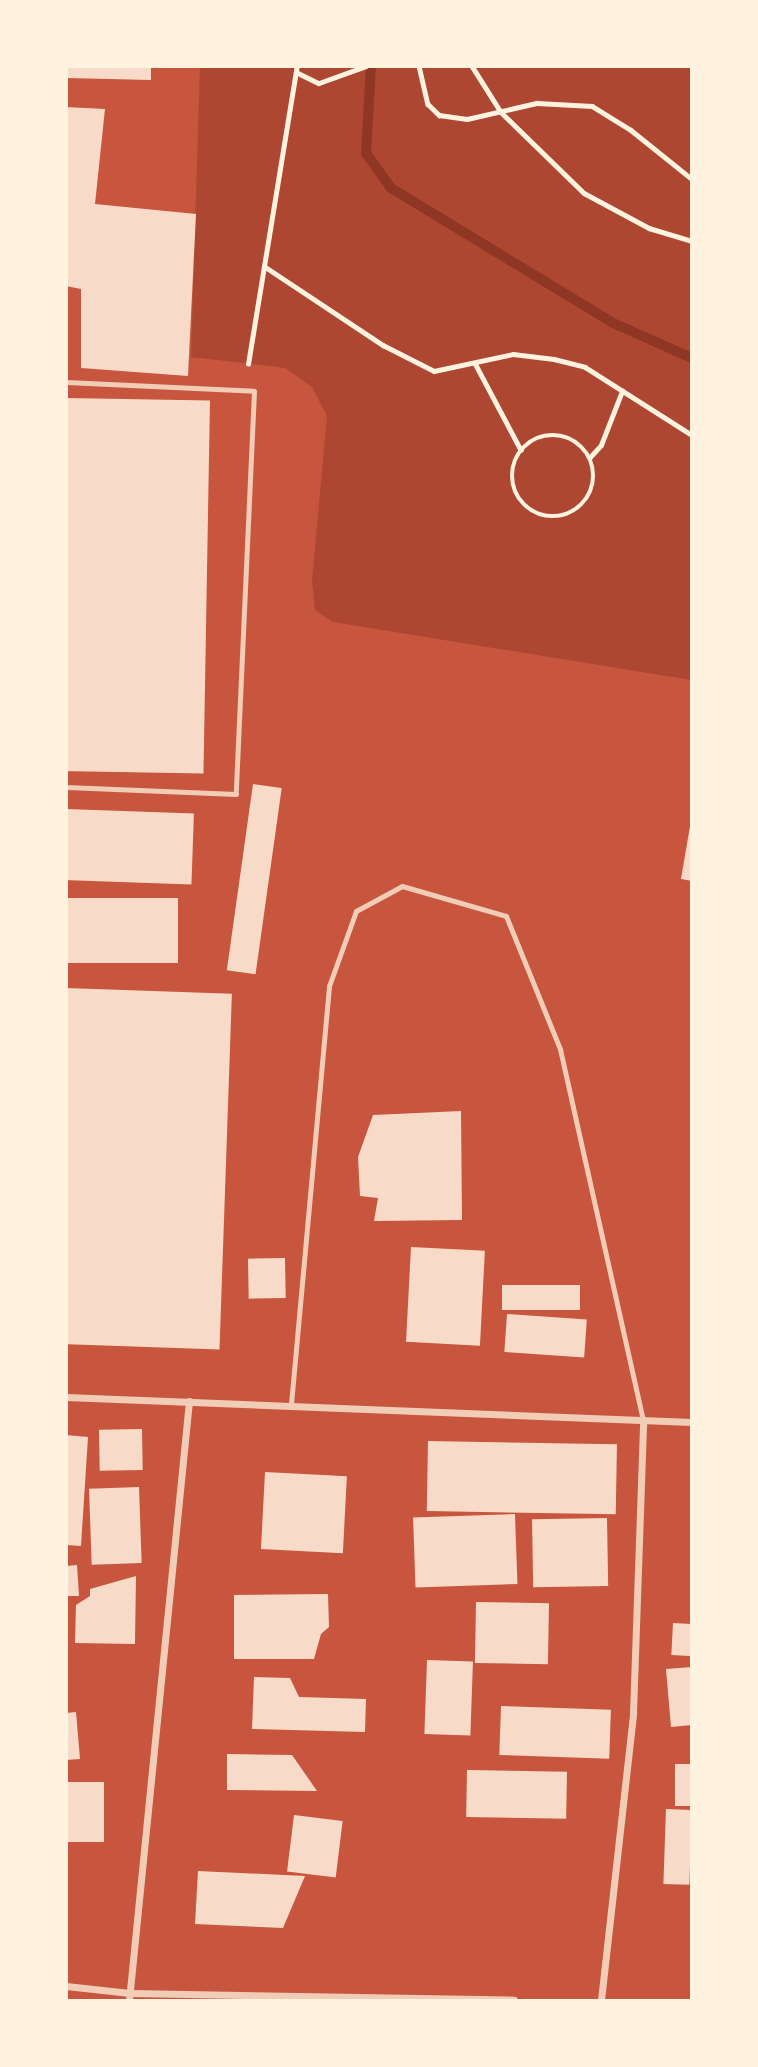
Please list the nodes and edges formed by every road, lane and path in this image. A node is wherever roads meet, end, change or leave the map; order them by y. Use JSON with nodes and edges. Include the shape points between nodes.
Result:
{"nodes":[{"id":1,"x":366,"y":66,"type":"edge"},
{"id":2,"x":419,"y":66,"type":"edge"},
{"id":3,"x":472,"y":66,"type":"edge"},
{"id":4,"x":296,"y":69,"type":"edge"},
{"id":5,"x":501,"y":112,"type":"junction"},
{"id":6,"x":691,"y":179,"type":"edge"},
{"id":7,"x":691,"y":241,"type":"edge"},
{"id":8,"x":264,"y":266,"type":"junction"},
{"id":9,"x":248,"y":364,"type":"dead end"},
{"id":10,"x":476,"y":365,"type":"junction"},
{"id":11,"x":66,"y":382,"type":"edge"},
{"id":12,"x":622,"y":391,"type":"junction"},
{"id":13,"x":691,"y":435,"type":"edge"},
{"id":14,"x":521,"y":450,"type":"junction"},
{"id":15,"x":590,"y":457,"type":"junction"},
{"id":16,"x":66,"y":787,"type":"edge"},
{"id":17,"x":66,"y":1397,"type":"edge"},
{"id":18,"x":189,"y":1401,"type":"junction"},
{"id":19,"x":290,"y":1404,"type":"junction"},
{"id":20,"x":643,"y":1421,"type":"junction"},
{"id":21,"x":691,"y":1422,"type":"edge"},
{"id":22,"x":66,"y":1986,"type":"edge"},
{"id":23,"x":129,"y":1997,"type":"edge"},
{"id":24,"x":514,"y":2000,"type":"edge"},
{"id":25,"x":601,"y":2000,"type":"edge"}],
"edges":[{"from":1,"to":4,"type":"path","via":[[319,83]]},
{"from":2,"to":5,"type":"path","via":[[428,104],[439,115],[467,119]]},
{"from":3,"to":5,"type":"path"},
{"from":4,"to":8,"type":"path"},
{"from":5,"to":6,"type":"path","via":[[537,103],[592,106],[631,130]]},
{"from":5,"to":7,"type":"path","via":[[584,193],[649,228]]},
{"from":8,"to":9,"type":"path"},
{"from":8,"to":10,"type":"path","via":[[383,345],[434,371]]},
{"from":10,"to":12,"type":"path","via":[[513,354],[554,359],[585,367]]},
{"from":10,"to":14,"type":"path"},
{"from":11,"to":16,"type":"lane","via":[[254,391],[236,794]]},
{"from":12,"to":13,"type":"path"},
{"from":12,"to":15,"type":"path","via":[[601,445]]},
{"from":14,"to":15,"type":"path","via":[[553,434],[568,437]]},
{"from":14,"to":15,"type":"path","via":[[512,473],[514,488],[532,511],[545,516],[574,511],[585,501],[593,488]]},
{"from":17,"to":18,"type":"street"},
{"from":18,"to":19,"type":"street"},
{"from":18,"to":23,"type":"street"},
{"from":19,"to":20,"type":"street"},
{"from":19,"to":20,"type":"lane","via":[[329,986],[356,911],[402,886],[506,916],[560,1049]]},
{"from":20,"to":21,"type":"street"},
{"from":20,"to":25,"type":"street","via":[[633,1713]]},
{"from":22,"to":23,"type":"street"},
{"from":23,"to":24,"type":"street"}]}
